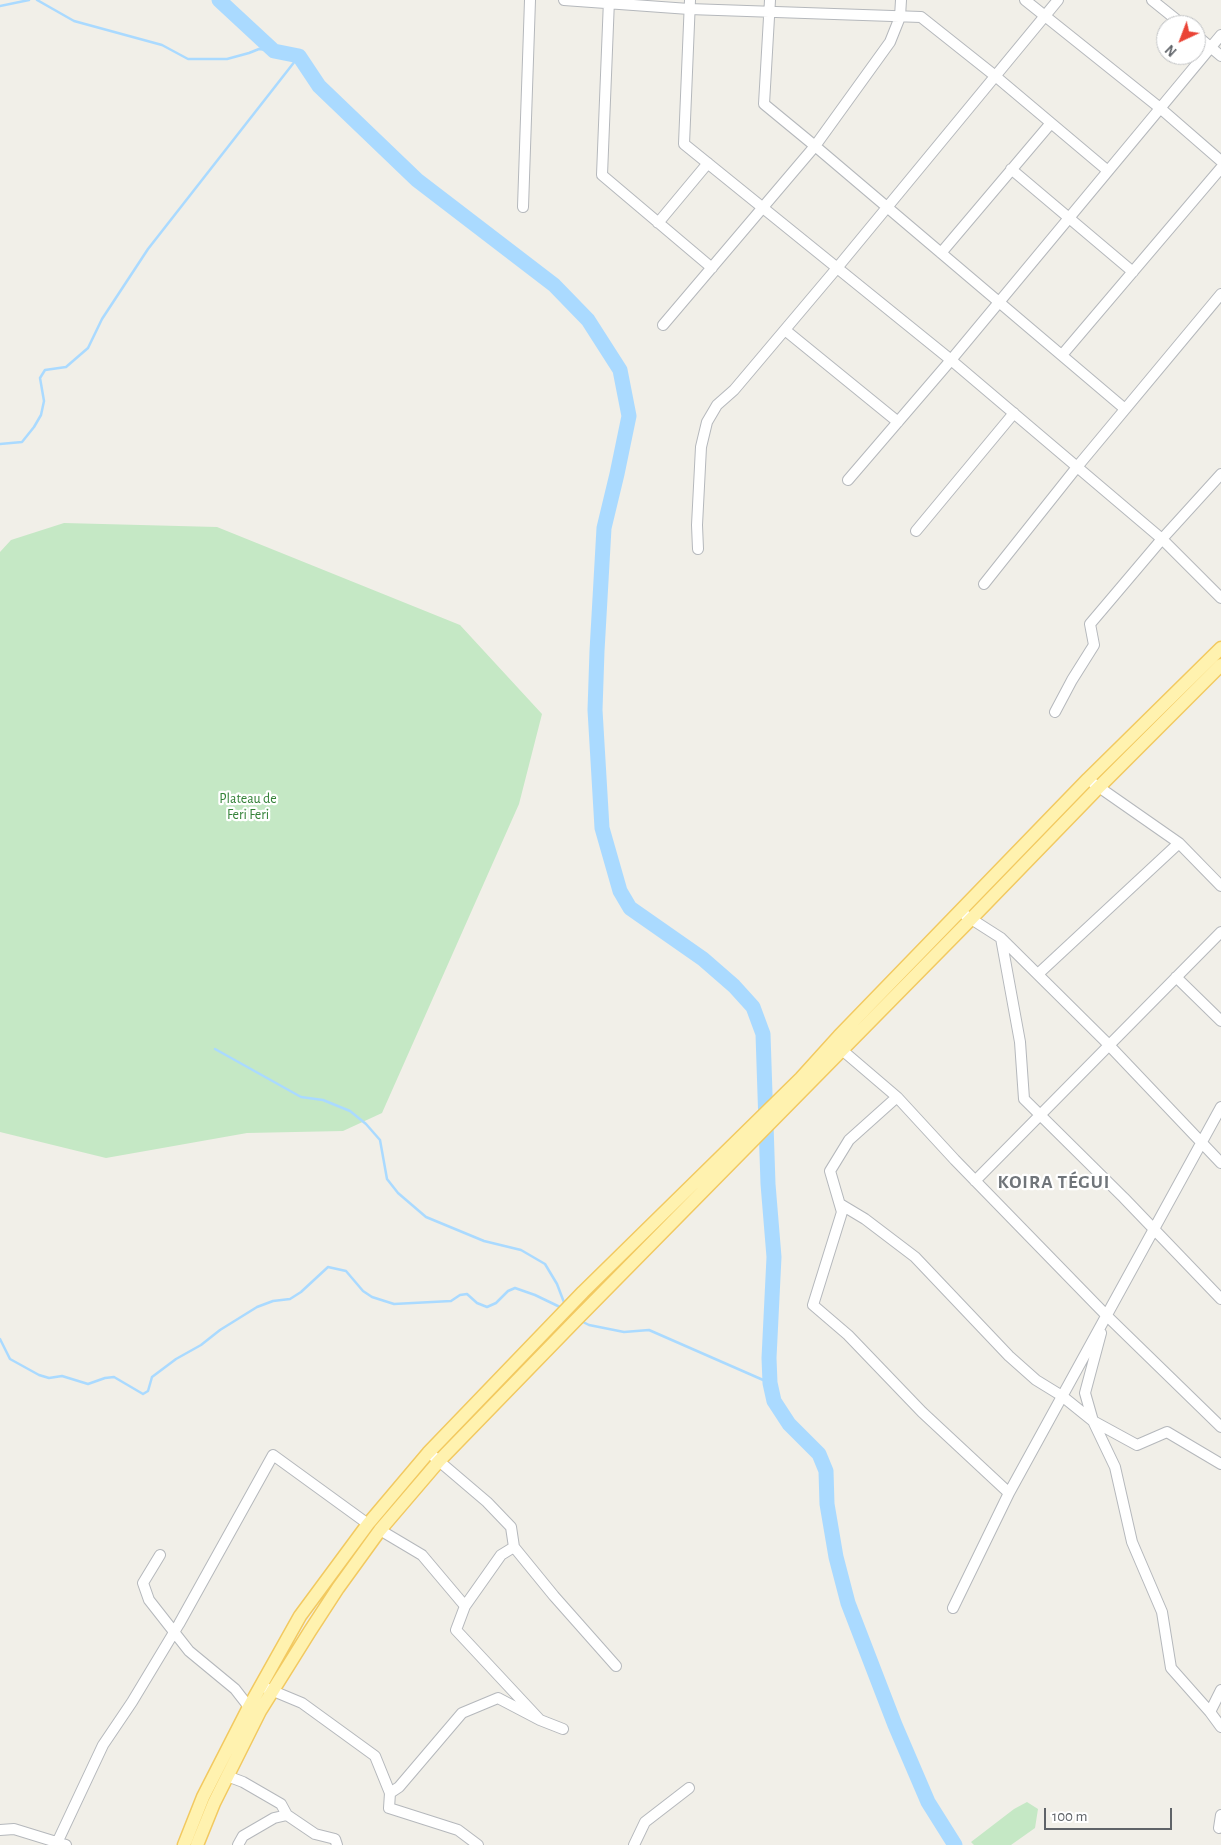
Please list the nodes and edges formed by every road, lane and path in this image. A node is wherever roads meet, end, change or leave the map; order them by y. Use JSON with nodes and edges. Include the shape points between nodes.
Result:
{"nodes":[{"id":1,"x":530,"y":0,"type":"edge"},
{"id":2,"x":564,"y":0,"type":"edge"},
{"id":3,"x":770,"y":0,"type":"edge"},
{"id":4,"x":901,"y":0,"type":"edge"},
{"id":5,"x":1025,"y":0,"type":"edge"},
{"id":6,"x":1058,"y":0,"type":"edge"},
{"id":7,"x":1152,"y":0,"type":"edge"},
{"id":8,"x":609,"y":2,"type":"edge"},
{"id":9,"x":690,"y":5,"type":"edge"},
{"id":10,"x":770,"y":12,"type":"junction"},
{"id":11,"x":1171,"y":15,"type":"edge"},
{"id":12,"x":900,"y":16,"type":"junction"},
{"id":13,"x":1044,"y":16,"type":"junction"},
{"id":14,"x":1221,"y":35,"type":"edge"},
{"id":15,"x":1206,"y":43,"type":"edge"},
{"id":16,"x":1211,"y":47,"type":"junction"},
{"id":17,"x":1221,"y":56,"type":"edge"},
{"id":18,"x":994,"y":75,"type":"junction"},
{"id":19,"x":1160,"y":108,"type":"junction"},
{"id":20,"x":1051,"y":123,"type":"junction"},
{"id":21,"x":815,"y":146,"type":"junction"},
{"id":22,"x":1221,"y":161,"type":"edge"},
{"id":23,"x":708,"y":163,"type":"junction"},
{"id":24,"x":1221,"y":168,"type":"edge"},
{"id":25,"x":1011,"y":169,"type":"junction"},
{"id":26,"x":1108,"y":171,"type":"junction"},
{"id":27,"x":887,"y":206,"type":"junction"},
{"id":28,"x":523,"y":207,"type":"dead end"},
{"id":29,"x":763,"y":208,"type":"junction"},
{"id":30,"x":1069,"y":218,"type":"junction"},
{"id":31,"x":658,"y":222,"type":"junction"},
{"id":32,"x":941,"y":253,"type":"junction"},
{"id":33,"x":712,"y":268,"type":"junction"},
{"id":34,"x":837,"y":268,"type":"junction"},
{"id":35,"x":1133,"y":272,"type":"junction"},
{"id":36,"x":1221,"y":294,"type":"edge"},
{"id":37,"x":999,"y":302,"type":"junction"},
{"id":38,"x":663,"y":325,"type":"dead end"},
{"id":39,"x":785,"y":330,"type":"junction"},
{"id":40,"x":1062,"y":355,"type":"junction"},
{"id":41,"x":951,"y":360,"type":"junction"},
{"id":42,"x":1125,"y":409,"type":"junction"},
{"id":43,"x":1014,"y":413,"type":"junction"},
{"id":44,"x":898,"y":422,"type":"junction"},
{"id":45,"x":1077,"y":467,"type":"junction"},
{"id":46,"x":1221,"y":474,"type":"edge"},
{"id":47,"x":848,"y":480,"type":"dead end"},
{"id":48,"x":916,"y":531,"type":"dead end"},
{"id":49,"x":1162,"y":539,"type":"junction"},
{"id":50,"x":698,"y":549,"type":"dead end"},
{"id":51,"x":984,"y":584,"type":"dead end"},
{"id":52,"x":1221,"y":598,"type":"edge"},
{"id":53,"x":1221,"y":648,"type":"edge"},
{"id":54,"x":1221,"y":665,"type":"edge"},
{"id":55,"x":1055,"y":712,"type":"dead end"},
{"id":56,"x":1088,"y":779,"type":"junction"},
{"id":57,"x":1098,"y":788,"type":"junction"},
{"id":58,"x":1179,"y":843,"type":"junction"},
{"id":59,"x":1221,"y":886,"type":"edge"},
{"id":60,"x":960,"y":911,"type":"junction"},
{"id":61,"x":970,"y":920,"type":"junction"},
{"id":62,"x":1221,"y":932,"type":"edge"},
{"id":63,"x":1002,"y":938,"type":"junction"},
{"id":64,"x":1038,"y":974,"type":"junction"},
{"id":65,"x":1176,"y":977,"type":"junction"},
{"id":66,"x":1221,"y":1021,"type":"edge"},
{"id":67,"x":1109,"y":1045,"type":"junction"},
{"id":68,"x":842,"y":1050,"type":"junction"},
{"id":69,"x":896,"y":1097,"type":"junction"},
{"id":70,"x":782,"y":1104,"type":"junction"},
{"id":71,"x":1221,"y":1107,"type":"edge"},
{"id":72,"x":1040,"y":1115,"type":"junction"},
{"id":73,"x":1202,"y":1144,"type":"junction"},
{"id":74,"x":1221,"y":1163,"type":"edge"},
{"id":75,"x":975,"y":1181,"type":"junction"},
{"id":76,"x":690,"y":1195,"type":"junction"},
{"id":77,"x":840,"y":1204,"type":"junction"},
{"id":78,"x":1154,"y":1230,"type":"junction"},
{"id":79,"x":1221,"y":1299,"type":"edge"},
{"id":80,"x":1106,"y":1315,"type":"junction"},
{"id":81,"x":1062,"y":1396,"type":"junction"},
{"id":82,"x":1093,"y":1421,"type":"junction"},
{"id":83,"x":1221,"y":1427,"type":"edge"},
{"id":84,"x":428,"y":1453,"type":"junction"},
{"id":85,"x":439,"y":1461,"type":"junction"},
{"id":86,"x":1221,"y":1464,"type":"edge"},
{"id":87,"x":1009,"y":1493,"type":"junction"},
{"id":88,"x":368,"y":1524,"type":"junction"},
{"id":89,"x":380,"y":1530,"type":"junction"},
{"id":90,"x":514,"y":1547,"type":"junction"},
{"id":91,"x":160,"y":1555,"type":"dead end"},
{"id":92,"x":465,"y":1606,"type":"junction"},
{"id":93,"x":953,"y":1608,"type":"dead end"},
{"id":94,"x":174,"y":1632,"type":"junction"},
{"id":95,"x":616,"y":1666,"type":"dead end"},
{"id":96,"x":261,"y":1686,"type":"junction"},
{"id":97,"x":1221,"y":1690,"type":"edge"},
{"id":98,"x":273,"y":1692,"type":"junction"},
{"id":99,"x":249,"y":1707,"type":"junction"},
{"id":100,"x":1210,"y":1712,"type":"junction"},
{"id":101,"x":540,"y":1720,"type":"junction"},
{"id":102,"x":1221,"y":1727,"type":"edge"},
{"id":103,"x":563,"y":1729,"type":"dead end"},
{"id":104,"x":227,"y":1776,"type":"junction"},
{"id":105,"x":689,"y":1788,"type":"dead end"},
{"id":106,"x":390,"y":1793,"type":"junction"},
{"id":107,"x":287,"y":1815,"type":"junction"},
{"id":108,"x":1221,"y":1815,"type":"edge"},
{"id":109,"x":1219,"y":1828,"type":"dead end"},
{"id":110,"x":0,"y":1830,"type":"edge"},
{"id":111,"x":60,"y":1844,"type":"edge"},
{"id":112,"x":184,"y":1845,"type":"edge"},
{"id":113,"x":197,"y":1845,"type":"edge"},
{"id":114,"x":238,"y":1845,"type":"edge"},
{"id":115,"x":337,"y":1845,"type":"edge"},
{"id":116,"x":477,"y":1845,"type":"edge"},
{"id":117,"x":634,"y":1845,"type":"edge"}],
"edges":[{"from":1,"to":28,"type":"street"},
{"from":2,"to":8,"type":"street"},
{"from":3,"to":10,"type":"street"},
{"from":4,"to":12,"type":"street"},
{"from":5,"to":13,"type":"street"},
{"from":6,"to":13,"type":"street"},
{"from":7,"to":11,"type":"street"},
{"from":8,"to":9,"type":"street"},
{"from":8,"to":31,"type":"street","via":[[602,174]]},
{"from":9,"to":10,"type":"street"},
{"from":9,"to":23,"type":"street","via":[[684,144]]},
{"from":10,"to":12,"type":"street"},
{"from":10,"to":21,"type":"street","via":[[764,104]]},
{"from":12,"to":18,"type":"street","via":[[921,17]]},
{"from":12,"to":21,"type":"street","via":[[890,42]]},
{"from":13,"to":18,"type":"street"},
{"from":13,"to":19,"type":"street"},
{"from":14,"to":16,"type":"street"},
{"from":15,"to":16,"type":"street"},
{"from":16,"to":17,"type":"street"},
{"from":16,"to":19,"type":"street"},
{"from":18,"to":20,"type":"street"},
{"from":18,"to":27,"type":"street"},
{"from":19,"to":22,"type":"street"},
{"from":19,"to":26,"type":"street"},
{"from":20,"to":25,"type":"street"},
{"from":20,"to":26,"type":"street"},
{"from":21,"to":27,"type":"street"},
{"from":21,"to":29,"type":"street"},
{"from":23,"to":29,"type":"street"},
{"from":23,"to":31,"type":"street"},
{"from":24,"to":35,"type":"street"},
{"from":25,"to":30,"type":"street"},
{"from":25,"to":32,"type":"street"},
{"from":26,"to":30,"type":"street"},
{"from":27,"to":32,"type":"street"},
{"from":27,"to":34,"type":"street"},
{"from":29,"to":33,"type":"street"},
{"from":29,"to":34,"type":"street"},
{"from":30,"to":35,"type":"street"},
{"from":30,"to":37,"type":"street"},
{"from":31,"to":33,"type":"street"},
{"from":32,"to":37,"type":"street"},
{"from":33,"to":38,"type":"street"},
{"from":34,"to":39,"type":"street"},
{"from":34,"to":41,"type":"street"},
{"from":35,"to":40,"type":"street"},
{"from":36,"to":42,"type":"street"},
{"from":37,"to":40,"type":"street"},
{"from":37,"to":41,"type":"street"},
{"from":39,"to":44,"type":"street"},
{"from":39,"to":50,"type":"street","via":[[734,390],[717,405],[708,422],[701,447]]},
{"from":40,"to":42,"type":"street"},
{"from":41,"to":43,"type":"street"},
{"from":41,"to":44,"type":"street"},
{"from":42,"to":45,"type":"street"},
{"from":43,"to":45,"type":"street"},
{"from":43,"to":48,"type":"street"},
{"from":44,"to":47,"type":"street"},
{"from":45,"to":49,"type":"street"},
{"from":45,"to":51,"type":"street"},
{"from":46,"to":49,"type":"street"},
{"from":49,"to":52,"type":"street"},
{"from":49,"to":55,"type":"street","via":[[1090,624],[1094,645]]},
{"from":53,"to":56,"type":"main road"},
{"from":54,"to":57,"type":"main road"},
{"from":56,"to":57,"type":"street"},
{"from":56,"to":60,"type":"main road"},
{"from":57,"to":58,"type":"street"},
{"from":57,"to":61,"type":"main road"},
{"from":58,"to":59,"type":"street"},
{"from":58,"to":64,"type":"street"},
{"from":60,"to":61,"type":"street"},
{"from":60,"to":70,"type":"main road"},
{"from":61,"to":63,"type":"street"},
{"from":61,"to":68,"type":"main road"},
{"from":62,"to":65,"type":"street"},
{"from":63,"to":64,"type":"street"},
{"from":63,"to":72,"type":"street","via":[[1020,1042],[1024,1099]]},
{"from":64,"to":67,"type":"street"},
{"from":65,"to":66,"type":"street"},
{"from":65,"to":67,"type":"street"},
{"from":67,"to":72,"type":"street"},
{"from":67,"to":73,"type":"street"},
{"from":68,"to":69,"type":"street"},
{"from":68,"to":70,"type":"main road"},
{"from":69,"to":75,"type":"street"},
{"from":69,"to":77,"type":"street","via":[[849,1140],[830,1171]]},
{"from":70,"to":76,"type":"main road"},
{"from":71,"to":73,"type":"street"},
{"from":72,"to":75,"type":"street"},
{"from":72,"to":78,"type":"street"},
{"from":73,"to":74,"type":"street"},
{"from":73,"to":78,"type":"street"},
{"from":75,"to":80,"type":"street"},
{"from":76,"to":84,"type":"main road","via":[[583,1292]]},
{"from":76,"to":85,"type":"main road"},
{"from":77,"to":81,"type":"street","via":[[915,1257],[1009,1356],[1036,1380]]},
{"from":77,"to":87,"type":"street","via":[[842,1212],[814,1305]]},
{"from":78,"to":79,"type":"street"},
{"from":78,"to":80,"type":"street"},
{"from":80,"to":81,"type":"street"},
{"from":80,"to":82,"type":"street","via":[[1085,1393]]},
{"from":80,"to":83,"type":"street"},
{"from":81,"to":82,"type":"street"},
{"from":81,"to":87,"type":"street"},
{"from":82,"to":86,"type":"street","via":[[1137,1445],[1167,1432]]},
{"from":82,"to":100,"type":"street","via":[[1115,1467],[1132,1542],[1162,1612],[1171,1668]]},
{"from":84,"to":85,"type":"street"},
{"from":84,"to":88,"type":"main road"},
{"from":85,"to":89,"type":"main road"},
{"from":85,"to":90,"type":"street","via":[[512,1528]]},
{"from":87,"to":93,"type":"street"},
{"from":88,"to":94,"type":"street","via":[[273,1455]]},
{"from":88,"to":96,"type":"main road","via":[[300,1616]]},
{"from":89,"to":92,"type":"street","via":[[422,1555]]},
{"from":89,"to":98,"type":"main road","via":[[338,1588]]},
{"from":90,"to":92,"type":"street","via":[[501,1555]]},
{"from":90,"to":95,"type":"street"},
{"from":91,"to":94,"type":"street","via":[[143,1583],[149,1600]]},
{"from":92,"to":101,"type":"street","via":[[456,1630]]},
{"from":94,"to":99,"type":"street","via":[[189,1651],[235,1689]]},
{"from":94,"to":111,"type":"street","via":[[103,1745]]},
{"from":96,"to":98,"type":"street"},
{"from":96,"to":99,"type":"main road"},
{"from":97,"to":100,"type":"street"},
{"from":98,"to":104,"type":"main road"},
{"from":98,"to":106,"type":"street","via":[[302,1703],[375,1756]]},
{"from":99,"to":112,"type":"main road"},
{"from":100,"to":102,"type":"street"},
{"from":101,"to":103,"type":"street"},
{"from":101,"to":106,"type":"street","via":[[498,1698],[462,1713],[399,1787]]},
{"from":104,"to":107,"type":"street","via":[[281,1804]]},
{"from":104,"to":113,"type":"main road"},
{"from":105,"to":117,"type":"street","via":[[645,1822]]},
{"from":106,"to":116,"type":"street","via":[[389,1808],[458,1830]]},
{"from":107,"to":114,"type":"street","via":[[274,1818],[243,1836]]},
{"from":107,"to":115,"type":"street","via":[[315,1834],[335,1839]]},
{"from":108,"to":109,"type":"street"},
{"from":110,"to":111,"type":"street","via":[[14,1829]]}]}
